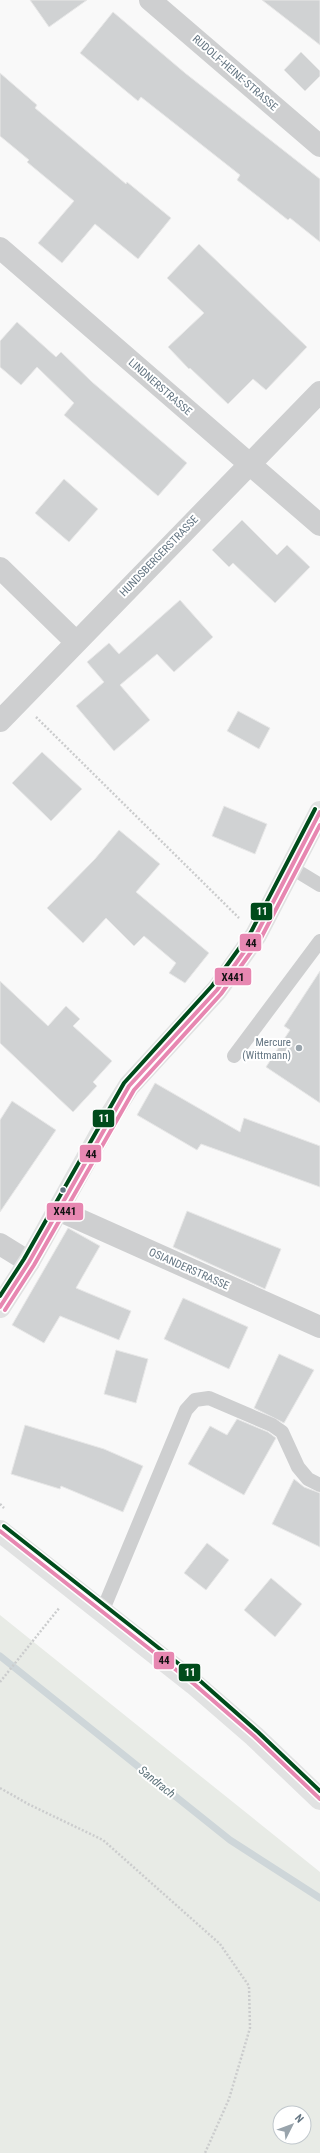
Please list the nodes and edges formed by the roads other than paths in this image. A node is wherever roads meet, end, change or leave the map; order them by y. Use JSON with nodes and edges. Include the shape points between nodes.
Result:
{"nodes":[{"id":1,"x":150,"y":0,"type":"edge"},
{"id":2,"x":320,"y":146,"type":"edge"},
{"id":3,"x":0,"y":248,"type":"edge"},
{"id":4,"x":320,"y":392,"type":"edge"},
{"id":5,"x":248,"y":464,"type":"junction"},
{"id":6,"x":320,"y":526,"type":"edge"},
{"id":7,"x":0,"y":568,"type":"edge"},
{"id":8,"x":76,"y":642,"type":"junction"},
{"id":9,"x":0,"y":721,"type":"edge"},
{"id":10,"x":320,"y":812,"type":"edge"},
{"id":11,"x":292,"y":868,"type":"junction"},
{"id":12,"x":320,"y":885,"type":"edge"},
{"id":13,"x":320,"y":941,"type":"edge"},
{"id":14,"x":234,"y":1056,"type":"dead end"},
{"id":15,"x":58,"y":1210,"type":"junction"},
{"id":16,"x":0,"y":1244,"type":"edge"},
{"id":17,"x":29,"y":1262,"type":"junction"},
{"id":18,"x":0,"y":1307,"type":"edge"},
{"id":19,"x":320,"y":1328,"type":"edge"},
{"id":20,"x":320,"y":1485,"type":"edge"},
{"id":21,"x":0,"y":1531,"type":"edge"},
{"id":22,"x":102,"y":1612,"type":"junction"},
{"id":23,"x":320,"y":1799,"type":"edge"}],
"edges":[{"from":1,"to":2,"type":"street","name":"RUDOLF-HEINE-STRASSE"},
{"from":3,"to":5,"type":"street","name":"LINDNERSTRASSE"},
{"from":4,"to":5,"type":"street","name":"HUNDSBERGERSTRASSE"},
{"from":5,"to":6,"type":"street","name":"LINDNERSTRASSE"},
{"from":5,"to":8,"type":"street","name":"HUNDSBERGERSTRASSE"},
{"from":7,"to":8,"type":"street"},
{"from":8,"to":9,"type":"street","name":"HUNDSBERGERSTRASSE"},
{"from":10,"to":11,"type":"street"},
{"from":11,"to":12,"type":"lane"},
{"from":11,"to":15,"type":"street","via":[[256,935],[213,995],[129,1086]]},
{"from":13,"to":14,"type":"lane"},
{"from":15,"to":17,"type":"street"},
{"from":15,"to":19,"type":"street","name":"OSIANDERSTRASSE"},
{"from":16,"to":17,"type":"street"},
{"from":17,"to":18,"type":"street"},
{"from":20,"to":22,"type":"lane","via":[[308,1479],[298,1467],[282,1432],[272,1425],[209,1398],[195,1400],[186,1410]]},
{"from":21,"to":22,"type":"street"},
{"from":22,"to":23,"type":"street","via":[[254,1736]]}]}
